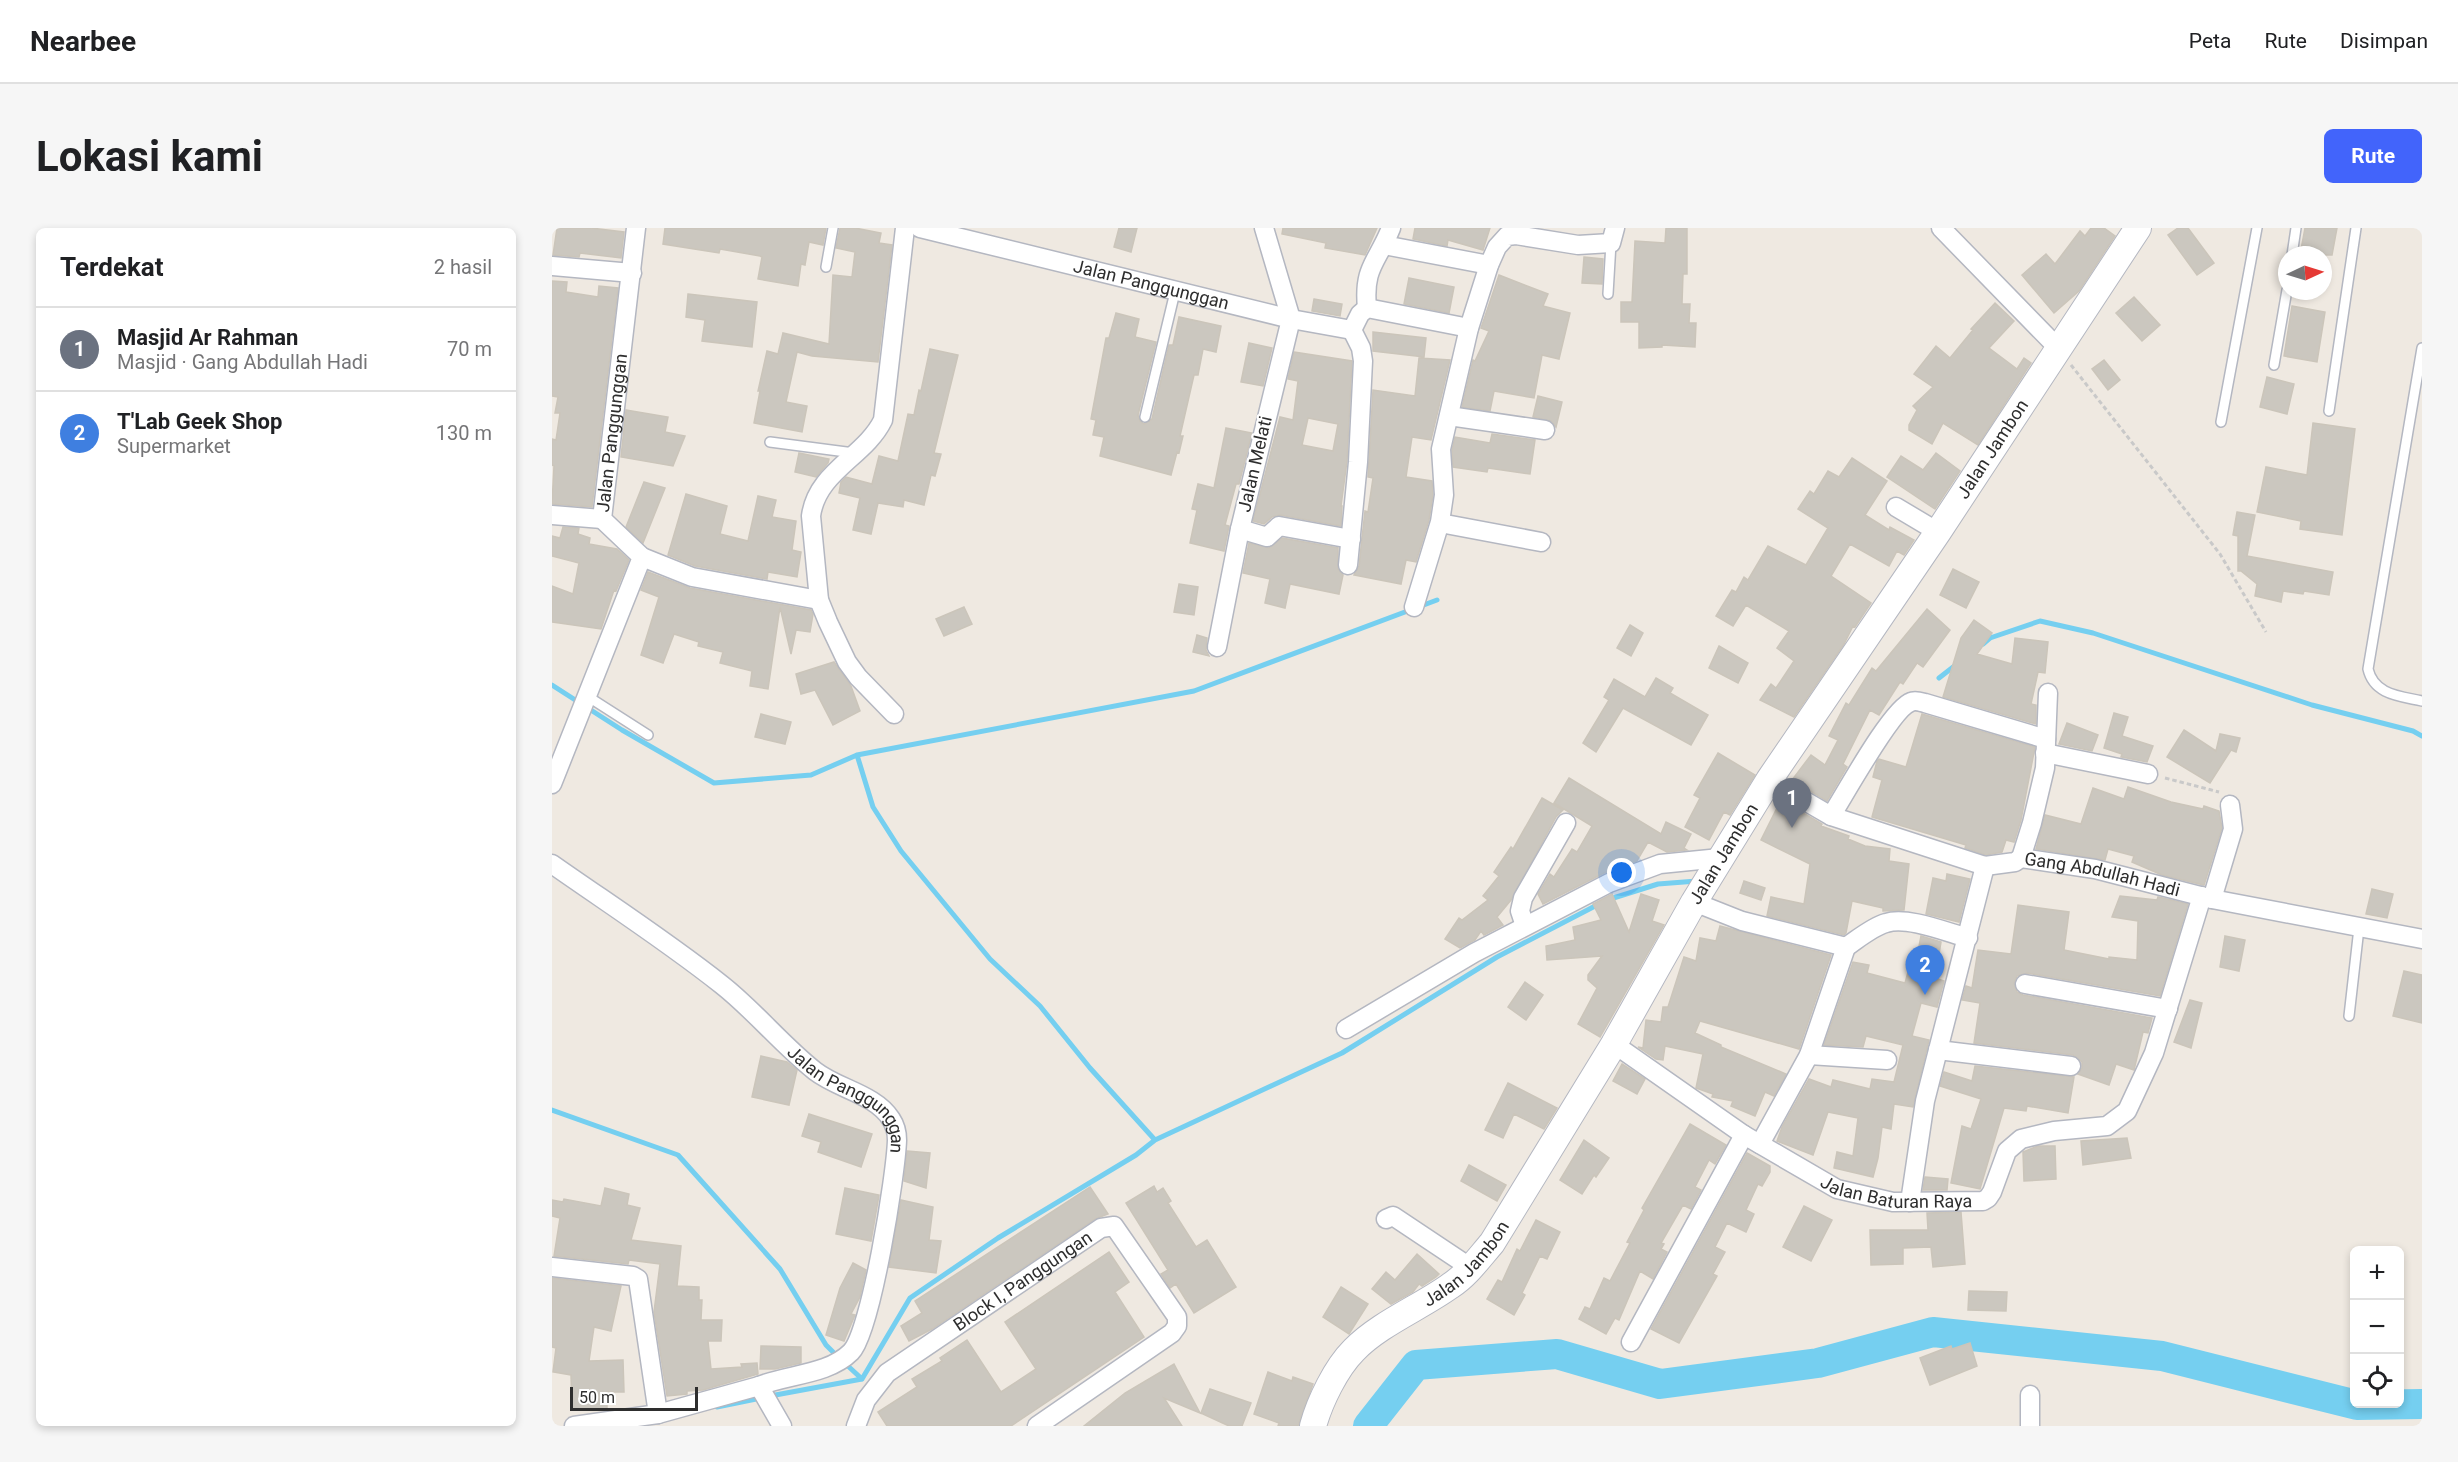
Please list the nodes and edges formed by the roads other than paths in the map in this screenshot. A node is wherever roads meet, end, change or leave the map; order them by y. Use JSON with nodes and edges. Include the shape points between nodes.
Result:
{"nodes":[{"id":1,"x":636,"y":228,"type":"edge"},
{"id":2,"x":833,"y":228,"type":"edge"},
{"id":3,"x":905,"y":228,"type":"edge"},
{"id":4,"x":920,"y":228,"type":"edge"},
{"id":5,"x":1264,"y":228,"type":"edge"},
{"id":6,"x":1941,"y":228,"type":"edge"},
{"id":7,"x":2138,"y":228,"type":"edge"},
{"id":8,"x":2257,"y":228,"type":"edge"},
{"id":9,"x":2296,"y":228,"type":"edge"},
{"id":10,"x":2356,"y":228,"type":"edge"},
{"id":11,"x":1388,"y":236,"type":"edge"},
{"id":12,"x":1613,"y":236,"type":"edge"},
{"id":13,"x":2293,"y":246,"type":"edge"},
{"id":14,"x":1489,"y":265,"type":"junction"},
{"id":15,"x":552,"y":266,"type":"edge"},
{"id":16,"x":826,"y":267,"type":"dead end"},
{"id":17,"x":632,"y":273,"type":"junction"},
{"id":18,"x":1175,"y":292,"type":"junction"},
{"id":19,"x":1608,"y":294,"type":"dead end"},
{"id":20,"x":2285,"y":300,"type":"edge"},
{"id":21,"x":1367,"y":308,"type":"junction"},
{"id":22,"x":1290,"y":319,"type":"junction"},
{"id":23,"x":1469,"y":328,"type":"junction"},
{"id":24,"x":1352,"y":330,"type":"junction"},
{"id":25,"x":2422,"y":348,"type":"edge"},
{"id":26,"x":2059,"y":350,"type":"junction"},
{"id":27,"x":2274,"y":365,"type":"dead end"},
{"id":28,"x":2418,"y":401,"type":"edge"},
{"id":29,"x":2329,"y":411,"type":"dead end"},
{"id":30,"x":1449,"y":416,"type":"junction"},
{"id":31,"x":1145,"y":417,"type":"dead end"},
{"id":32,"x":2221,"y":422,"type":"dead end"},
{"id":33,"x":1545,"y":430,"type":"dead end"},
{"id":34,"x":770,"y":442,"type":"dead end"},
{"id":35,"x":854,"y":453,"type":"junction"},
{"id":36,"x":1896,"y":507,"type":"dead end"},
{"id":37,"x":552,"y":515,"type":"edge"},
{"id":38,"x":602,"y":519,"type":"junction"},
{"id":39,"x":1440,"y":523,"type":"junction"},
{"id":40,"x":1240,"y":529,"type":"junction"},
{"id":41,"x":1938,"y":532,"type":"junction"},
{"id":42,"x":1351,"y":539,"type":"junction"},
{"id":43,"x":1541,"y":542,"type":"dead end"},
{"id":44,"x":642,"y":557,"type":"junction"},
{"id":45,"x":1348,"y":565,"type":"dead end"},
{"id":46,"x":819,"y":600,"type":"junction"},
{"id":47,"x":1414,"y":607,"type":"dead end"},
{"id":48,"x":1217,"y":647,"type":"dead end"},
{"id":49,"x":2048,"y":693,"type":"dead end"},
{"id":50,"x":587,"y":697,"type":"junction"},
{"id":51,"x":2422,"y":701,"type":"edge"},
{"id":52,"x":894,"y":714,"type":"dead end"},
{"id":53,"x":648,"y":735,"type":"dead end"},
{"id":54,"x":2046,"y":746,"type":"junction"},
{"id":55,"x":2148,"y":774,"type":"road end"},
{"id":56,"x":1769,"y":780,"type":"junction"},
{"id":57,"x":552,"y":784,"type":"edge"},
{"id":58,"x":2230,"y":805,"type":"road end"},
{"id":59,"x":1831,"y":816,"type":"junction"},
{"id":60,"x":1566,"y":823,"type":"dead end"},
{"id":61,"x":1720,"y":858,"type":"junction"},
{"id":62,"x":2020,"y":858,"type":"junction"},
{"id":63,"x":552,"y":864,"type":"edge"},
{"id":64,"x":1985,"y":866,"type":"junction"},
{"id":65,"x":2207,"y":897,"type":"junction"},
{"id":66,"x":1694,"y":902,"type":"junction"},
{"id":67,"x":1524,"y":926,"type":"junction"},
{"id":68,"x":2359,"y":928,"type":"junction"},
{"id":69,"x":1968,"y":938,"type":"junction"},
{"id":70,"x":2422,"y":939,"type":"edge"},
{"id":71,"x":1846,"y":946,"type":"junction"},
{"id":72,"x":2025,"y":984,"type":"dead end"},
{"id":73,"x":2168,"y":1009,"type":"junction"},
{"id":74,"x":2349,"y":1016,"type":"dead end"},
{"id":75,"x":1346,"y":1029,"type":"dead end"},
{"id":76,"x":1614,"y":1044,"type":"junction"},
{"id":77,"x":1938,"y":1050,"type":"junction"},
{"id":78,"x":1809,"y":1055,"type":"junction"},
{"id":79,"x":1887,"y":1060,"type":"dead end"},
{"id":80,"x":2071,"y":1066,"type":"dead end"},
{"id":81,"x":1744,"y":1135,"type":"junction"},
{"id":82,"x":1760,"y":1144,"type":"junction"},
{"id":83,"x":1910,"y":1202,"type":"junction"},
{"id":84,"x":1386,"y":1219,"type":"dead end"},
{"id":85,"x":552,"y":1268,"type":"edge"},
{"id":86,"x":1471,"y":1268,"type":"junction"},
{"id":87,"x":1631,"y":1342,"type":"dead end"},
{"id":88,"x":764,"y":1395,"type":"junction"},
{"id":89,"x":2030,"y":1395,"type":"dead end"},
{"id":90,"x":658,"y":1414,"type":"junction"},
{"id":91,"x":574,"y":1426,"type":"edge"},
{"id":92,"x":782,"y":1426,"type":"edge"},
{"id":93,"x":856,"y":1426,"type":"edge"},
{"id":94,"x":1037,"y":1426,"type":"edge"},
{"id":95,"x":1313,"y":1426,"type":"edge"},
{"id":96,"x":2030,"y":1426,"type":"edge"}],
"edges":[{"from":1,"to":17,"type":"street","name":"Jalan Panggunggan"},
{"from":2,"to":16,"type":"lane"},
{"from":3,"to":35,"type":"street","via":[[885,413],[876,432]]},
{"from":4,"to":18,"type":"street","name":"Jalan Panggunggan"},
{"from":5,"to":22,"type":"street"},
{"from":6,"to":26,"type":"street"},
{"from":7,"to":26,"type":"main road","name":"Jalan Jambon"},
{"from":8,"to":32,"type":"lane"},
{"from":9,"to":13,"type":"lane"},
{"from":10,"to":29,"type":"lane"},
{"from":11,"to":14,"type":"street"},
{"from":11,"to":21,"type":"street","via":[[1370,268],[1365,286]]},
{"from":12,"to":14,"type":"street","via":[[1578,245],[1507,236]]},
{"from":12,"to":19,"type":"lane"},
{"from":14,"to":23,"type":"street"},
{"from":15,"to":17,"type":"street"},
{"from":17,"to":38,"type":"street","name":"Jalan Panggunggan"},
{"from":18,"to":22,"type":"street","name":"Jalan Panggunggan"},
{"from":18,"to":31,"type":"lane"},
{"from":20,"to":27,"type":"lane"},
{"from":21,"to":23,"type":"street"},
{"from":21,"to":24,"type":"street"},
{"from":22,"to":24,"type":"street","name":"Jalan Panggunggan"},
{"from":22,"to":40,"type":"street","name":"Jalan Melati"},
{"from":23,"to":30,"type":"street"},
{"from":24,"to":42,"type":"street","via":[[1363,361]]},
{"from":25,"to":28,"type":"lane"},
{"from":26,"to":41,"type":"main road","name":"Jalan Jambon"},
{"from":28,"to":51,"type":"lane","via":[[2368,669],[2377,687],[2387,693]]},
{"from":30,"to":33,"type":"street"},
{"from":30,"to":39,"type":"street","via":[[1442,449],[1444,495]]},
{"from":34,"to":35,"type":"lane"},
{"from":35,"to":46,"type":"street","via":[[831,475],[812,508]]},
{"from":36,"to":41,"type":"street"},
{"from":37,"to":38,"type":"street"},
{"from":38,"to":44,"type":"street","name":"Jalan Panggunggan"},
{"from":39,"to":43,"type":"street"},
{"from":39,"to":47,"type":"street"},
{"from":40,"to":42,"type":"street","name":"Jalan Melati","via":[[1267,537],[1279,526]]},
{"from":40,"to":48,"type":"street"},
{"from":41,"to":56,"type":"main road","name":"Jalan Jambon"},
{"from":42,"to":45,"type":"street"},
{"from":44,"to":46,"type":"street","via":[[703,579]]},
{"from":44,"to":50,"type":"street"},
{"from":46,"to":52,"type":"street","via":[[847,662],[870,692]]},
{"from":49,"to":54,"type":"street"},
{"from":50,"to":53,"type":"lane"},
{"from":50,"to":57,"type":"street"},
{"from":54,"to":55,"type":"street"},
{"from":54,"to":59,"type":"street","via":[[1911,701],[1886,729]]},
{"from":54,"to":62,"type":"street","via":[[2043,776]]},
{"from":56,"to":59,"type":"street","name":"Gang Abdullah Hadi"},
{"from":56,"to":61,"type":"main road","name":"Jalan Jambon"},
{"from":58,"to":65,"type":"street","name":"Jalan Baturan Raya","via":[[2233,829]]},
{"from":59,"to":64,"type":"street","name":"Gang Abdullah Hadi"},
{"from":60,"to":67,"type":"street","via":[[1523,898],[1520,910]]},
{"from":61,"to":66,"type":"main road","name":"Jalan Jambon"},
{"from":61,"to":67,"type":"street","via":[[1660,864],[1609,883]]},
{"from":62,"to":64,"type":"street","name":"Gang Abdullah Hadi"},
{"from":62,"to":65,"type":"street","name":"Gang Abdullah Hadi","via":[[2095,869]]},
{"from":63,"to":88,"type":"street","name":"Jalan Panggunggan","via":[[723,985],[818,1074],[875,1104],[892,1120],[897,1142],[882,1245],[860,1341],[850,1354],[837,1361],[774,1380]]},
{"from":64,"to":69,"type":"street"},
{"from":65,"to":68,"type":"street","name":"Gang Abdullah Hadi"},
{"from":65,"to":73,"type":"street","name":"Jalan Baturan Raya"},
{"from":66,"to":71,"type":"street","via":[[1742,921]]},
{"from":66,"to":76,"type":"main road","name":"Jalan Jambon"},
{"from":67,"to":75,"type":"street"},
{"from":68,"to":70,"type":"street","name":"Gang Abdullah Hadi"},
{"from":68,"to":74,"type":"lane"},
{"from":69,"to":71,"type":"street","via":[[1897,921],[1881,925]]},
{"from":69,"to":77,"type":"street"},
{"from":71,"to":78,"type":"street"},
{"from":72,"to":73,"type":"street"},
{"from":73,"to":83,"type":"street","name":"Jalan Baturan Raya","via":[[2154,1053],[2121,1118],[2107,1126],[2021,1139],[2007,1151],[1992,1192],[1983,1201]]},
{"from":76,"to":81,"type":"street","name":"Jalan Baturan Raya"},
{"from":76,"to":86,"type":"main road","name":"Jalan Jambon","via":[[1492,1243]]},
{"from":77,"to":80,"type":"street"},
{"from":77,"to":83,"type":"street","via":[[1919,1131]]},
{"from":78,"to":79,"type":"street"},
{"from":78,"to":82,"type":"street"},
{"from":81,"to":82,"type":"street","name":"Jalan Baturan Raya"},
{"from":81,"to":87,"type":"street"},
{"from":82,"to":83,"type":"street","name":"Jalan Baturan Raya","via":[[1837,1189],[1876,1199]]},
{"from":84,"to":86,"type":"street","via":[[1393,1216]]},
{"from":85,"to":90,"type":"street","via":[[638,1279]]},
{"from":86,"to":95,"type":"main road","name":"Jalan Jambon","via":[[1452,1285],[1354,1350],[1326,1392]]},
{"from":88,"to":90,"type":"street","name":"Jalan Panggunggan"},
{"from":88,"to":92,"type":"street"},
{"from":89,"to":96,"type":"street"},
{"from":90,"to":91,"type":"street","name":"Jalan Panggunggan"},
{"from":93,"to":94,"type":"street","name":"Block I, Panggungan","via":[[866,1400],[887,1373],[1105,1226],[1117,1228],[1177,1317],[1177,1326]]}]}
